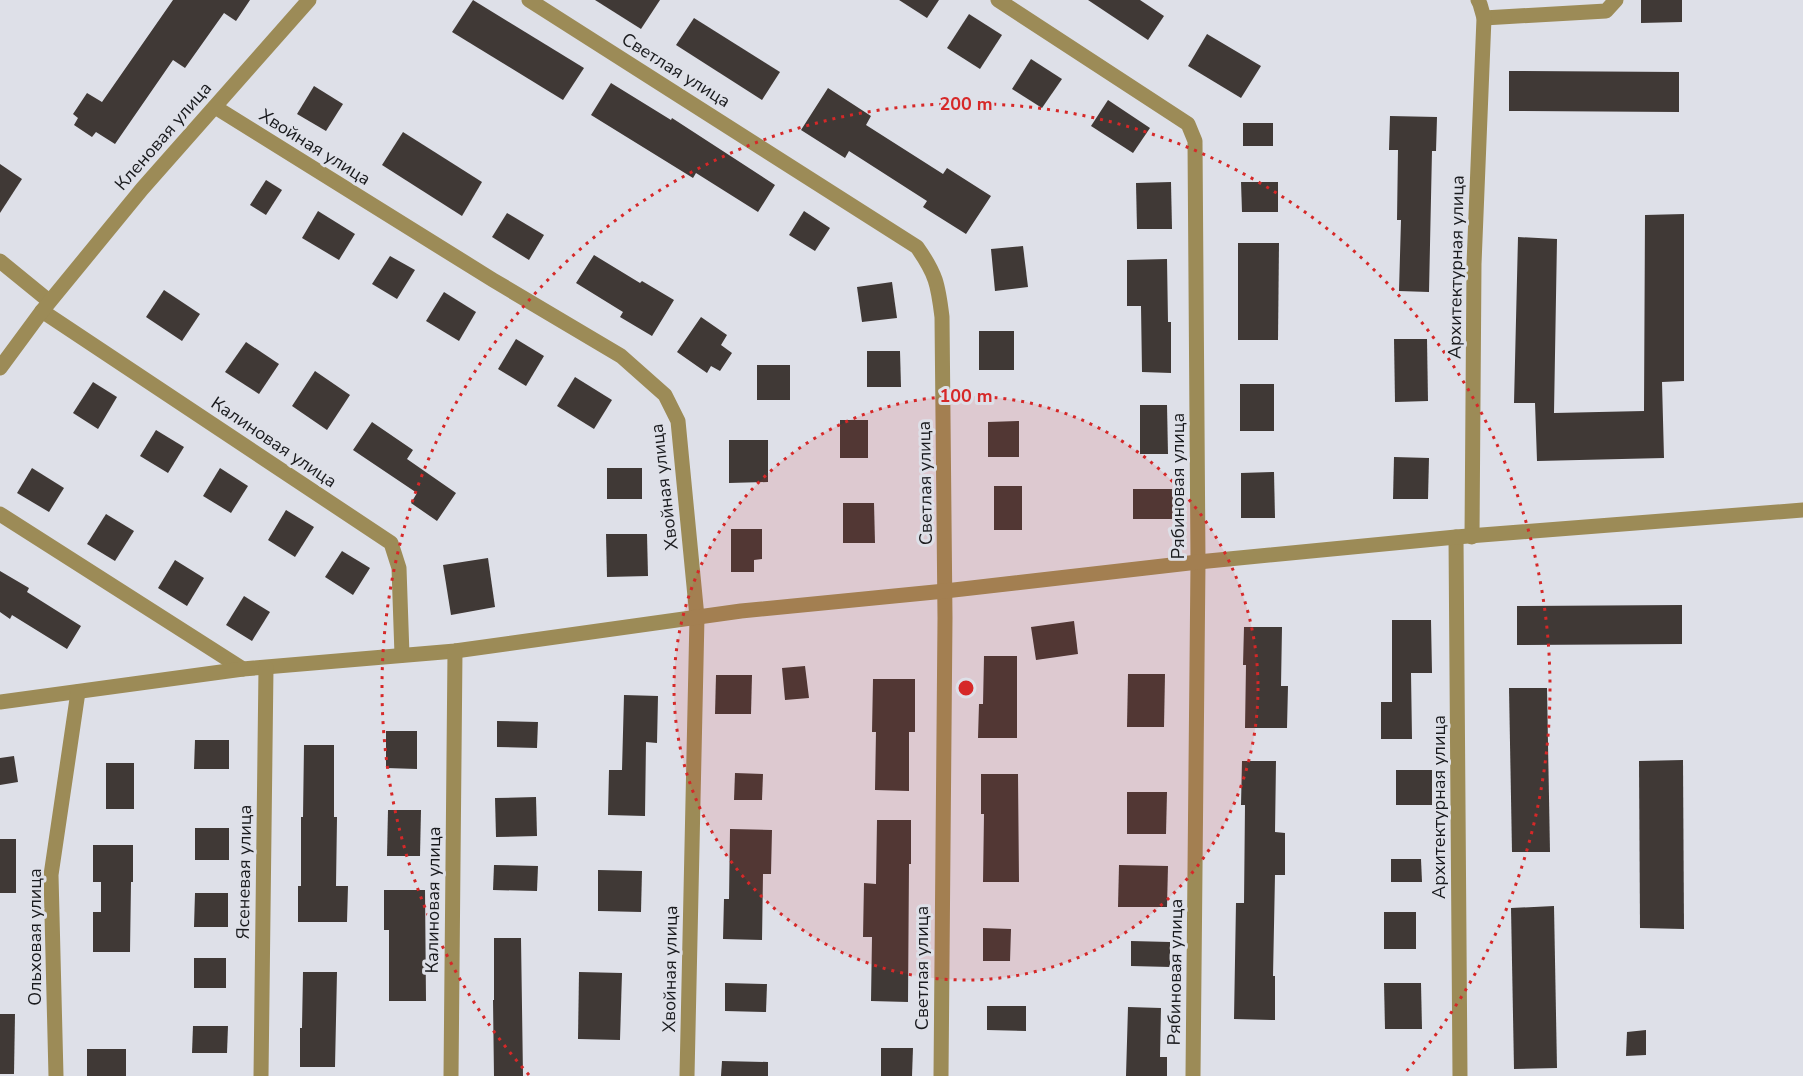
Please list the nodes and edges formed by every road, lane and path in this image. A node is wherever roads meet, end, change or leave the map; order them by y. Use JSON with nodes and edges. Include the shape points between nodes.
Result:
{"nodes":[{"id":1,"x":529,"y":0,"type":"edge"},
{"id":2,"x":998,"y":0,"type":"edge"},
{"id":3,"x":1478,"y":0,"type":"edge"},
{"id":4,"x":1616,"y":0,"type":"edge"},
{"id":5,"x":305,"y":1,"type":"edge"},
{"id":6,"x":1484,"y":18,"type":"junction"},
{"id":7,"x":215,"y":107,"type":"junction"},
{"id":8,"x":0,"y":261,"type":"edge"},
{"id":9,"x":46,"y":306,"type":"junction"},
{"id":10,"x":0,"y":368,"type":"edge"},
{"id":11,"x":1803,"y":510,"type":"edge"},
{"id":12,"x":0,"y":514,"type":"edge"},
{"id":13,"x":1456,"y":537,"type":"junction"},
{"id":14,"x":1472,"y":537,"type":"junction"},
{"id":15,"x":1198,"y":562,"type":"junction"},
{"id":16,"x":945,"y":591,"type":"junction"},
{"id":17,"x":697,"y":617,"type":"junction"},
{"id":18,"x":455,"y":651,"type":"junction"},
{"id":19,"x":402,"y":656,"type":"junction"},
{"id":20,"x":266,"y":668,"type":"junction"},
{"id":21,"x":243,"y":669,"type":"junction"},
{"id":22,"x":78,"y":692,"type":"junction"},
{"id":23,"x":0,"y":702,"type":"edge"},
{"id":24,"x":56,"y":1076,"type":"edge"},
{"id":25,"x":261,"y":1076,"type":"edge"},
{"id":26,"x":451,"y":1076,"type":"edge"},
{"id":27,"x":687,"y":1076,"type":"edge"},
{"id":28,"x":941,"y":1076,"type":"edge"},
{"id":29,"x":1193,"y":1076,"type":"edge"},
{"id":30,"x":1460,"y":1076,"type":"edge"}],
"edges":[{"from":1,"to":16,"type":"street","name":"Светлая улица","via":[[917,247],[933,269],[942,317]]},
{"from":2,"to":15,"type":"street","name":"Рябиновая улица","via":[[1188,124],[1195,141]]},
{"from":3,"to":6,"type":"street","name":"Архитектурная улица"},
{"from":4,"to":6,"type":"street","via":[[1606,11]]},
{"from":5,"to":7,"type":"street","name":"Кленовая улица"},
{"from":6,"to":14,"type":"street","name":"Архитектурная улица","via":[[1474,264]]},
{"from":7,"to":9,"type":"street","name":"Кленовая улица"},
{"from":7,"to":17,"type":"street","name":"Хвойная улица","via":[[621,356],[665,395],[678,421]]},
{"from":8,"to":9,"type":"street"},
{"from":9,"to":10,"type":"street","name":"Кленовая улица"},
{"from":9,"to":19,"type":"street","name":"Калиновая улица","via":[[391,543],[399,567]]},
{"from":11,"to":14,"type":"street"},
{"from":12,"to":21,"type":"street"},
{"from":13,"to":14,"type":"street"},
{"from":13,"to":15,"type":"street"},
{"from":13,"to":30,"type":"street","name":"Архитектурная улица"},
{"from":15,"to":16,"type":"street"},
{"from":15,"to":29,"type":"street","name":"Рябиновая улица"},
{"from":16,"to":17,"type":"street"},
{"from":16,"to":28,"type":"street","name":"Светлая улица"},
{"from":17,"to":18,"type":"street"},
{"from":17,"to":27,"type":"street","name":"Хвойная улица"},
{"from":18,"to":19,"type":"street"},
{"from":18,"to":26,"type":"street","name":"Калиновая улица"},
{"from":19,"to":20,"type":"street"},
{"from":20,"to":21,"type":"street"},
{"from":20,"to":25,"type":"street","name":"Ясеневая улица"},
{"from":21,"to":22,"type":"street"},
{"from":22,"to":23,"type":"street"},
{"from":22,"to":24,"type":"street","name":"Ольховая улица","via":[[51,875]]}]}
